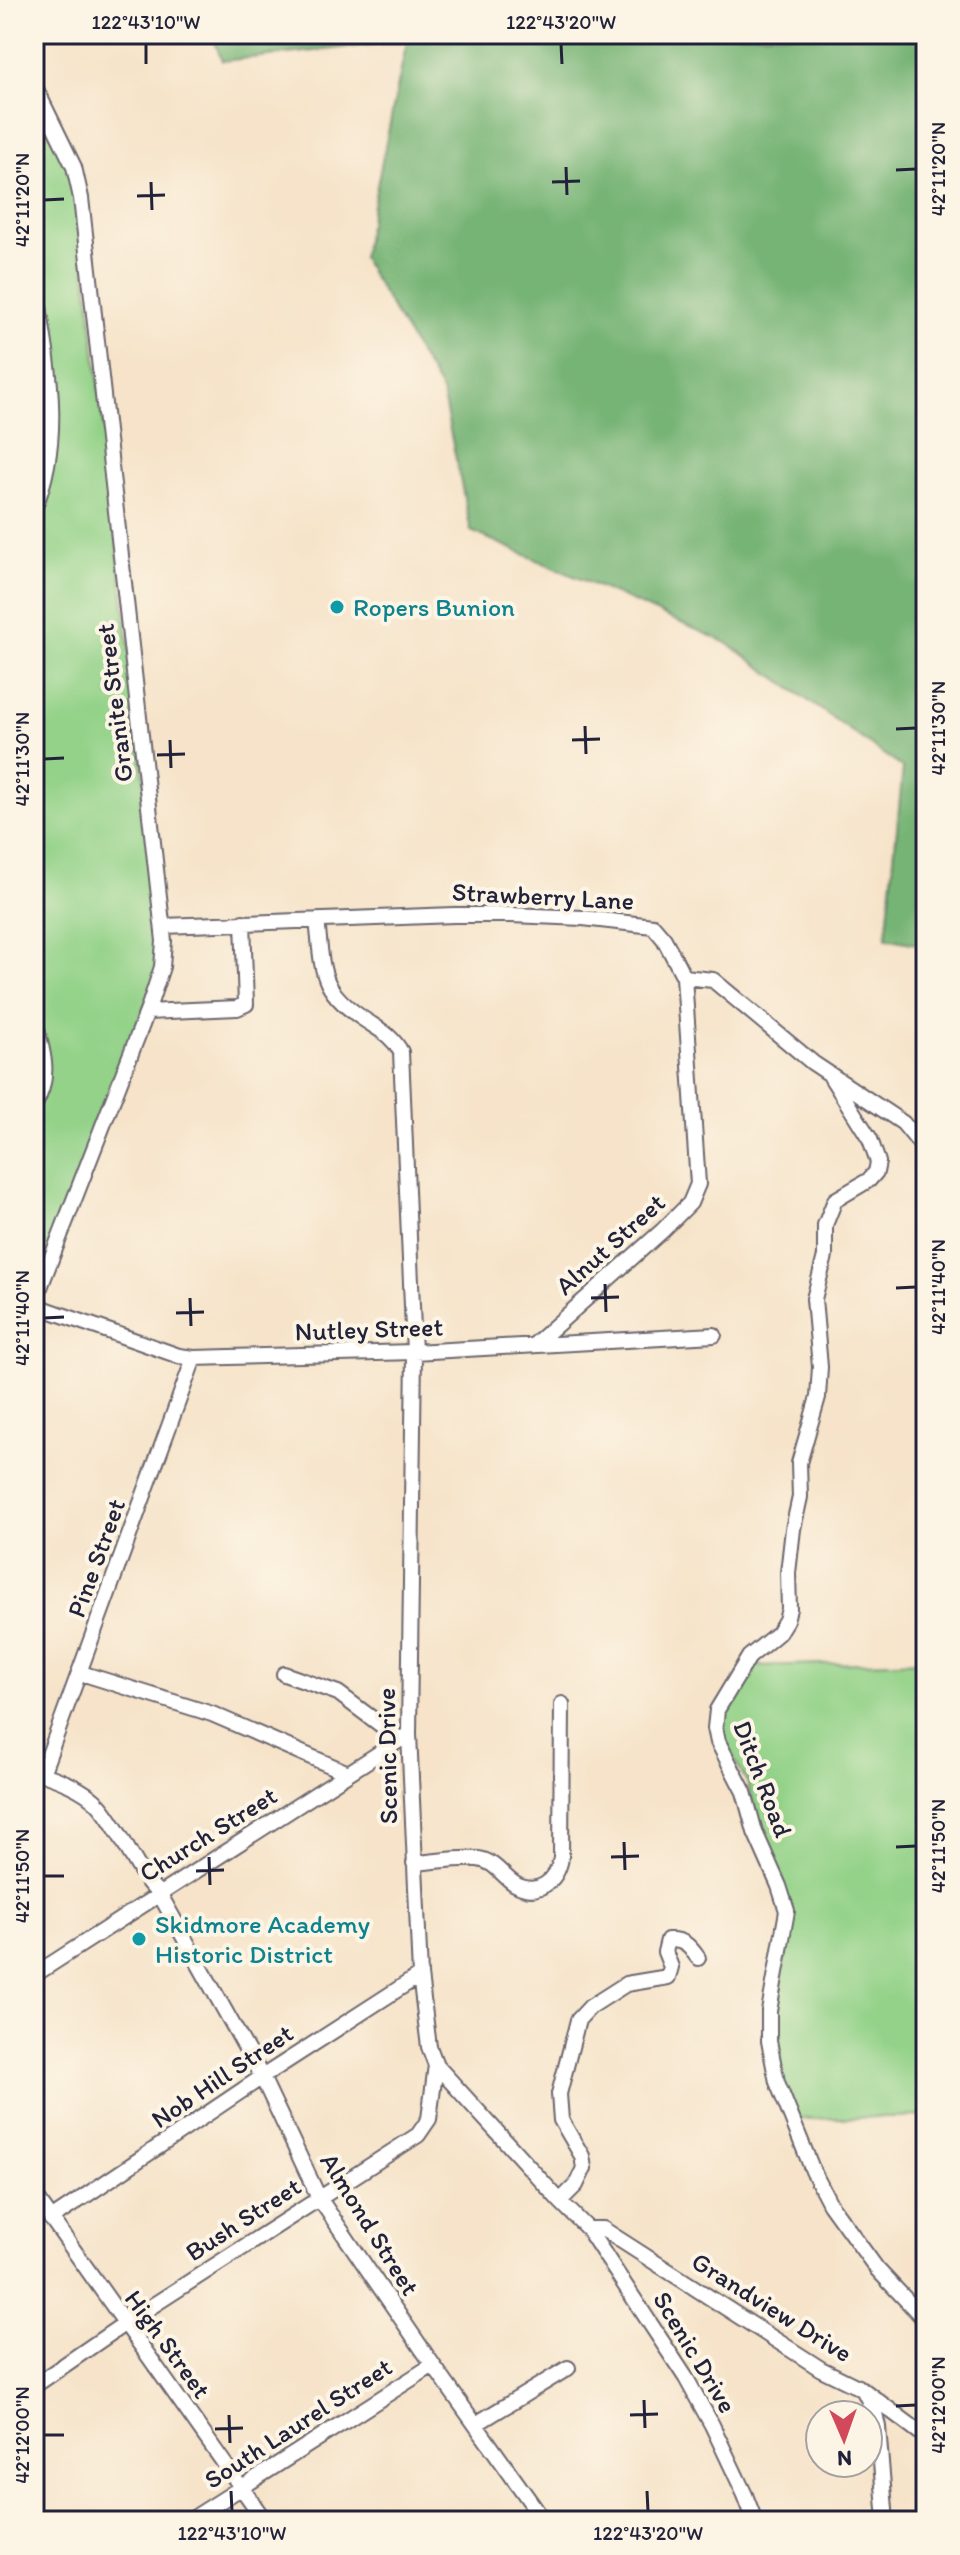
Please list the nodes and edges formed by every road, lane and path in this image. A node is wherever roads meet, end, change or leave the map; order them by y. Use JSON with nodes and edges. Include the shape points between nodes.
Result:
{"nodes":[{"id":1,"x":34,"y":85,"type":"edge"},
{"id":2,"x":34,"y":276,"type":"edge"},
{"id":3,"x":34,"y":509,"type":"edge"},
{"id":4,"x":317,"y":920,"type":"junction"},
{"id":5,"x":243,"y":922,"type":"junction"},
{"id":6,"x":163,"y":926,"type":"junction"},
{"id":7,"x":684,"y":977,"type":"junction"},
{"id":8,"x":147,"y":1012,"type":"junction"},
{"id":9,"x":34,"y":1019,"type":"edge"},
{"id":10,"x":831,"y":1077,"type":"junction"},
{"id":11,"x":34,"y":1106,"type":"edge"},
{"id":12,"x":926,"y":1151,"type":"edge"},
{"id":13,"x":34,"y":1304,"type":"edge"},
{"id":14,"x":714,"y":1335,"type":"dead end"},
{"id":15,"x":534,"y":1345,"type":"junction"},
{"id":16,"x":414,"y":1352,"type":"junction"},
{"id":17,"x":194,"y":1358,"type":"junction"},
{"id":18,"x":81,"y":1673,"type":"junction"},
{"id":19,"x":284,"y":1674,"type":"dead end"},
{"id":20,"x":562,"y":1704,"type":"dead end"},
{"id":21,"x":405,"y":1737,"type":"junction"},
{"id":22,"x":38,"y":1772,"type":"edge"},
{"id":23,"x":348,"y":1773,"type":"junction"},
{"id":24,"x":414,"y":1863,"type":"junction"},
{"id":25,"x":159,"y":1893,"type":"junction"},
{"id":26,"x":698,"y":1958,"type":"dead end"},
{"id":27,"x":34,"y":1975,"type":"edge"},
{"id":28,"x":420,"y":1975,"type":"junction"},
{"id":29,"x":436,"y":2065,"type":"junction"},
{"id":30,"x":262,"y":2077,"type":"junction"},
{"id":31,"x":34,"y":2194,"type":"edge"},
{"id":32,"x":319,"y":2198,"type":"junction"},
{"id":33,"x":560,"y":2201,"type":"junction"},
{"id":34,"x":51,"y":2219,"type":"junction"},
{"id":35,"x":588,"y":2229,"type":"junction"},
{"id":36,"x":926,"y":2321,"type":"edge"},
{"id":37,"x":124,"y":2324,"type":"junction"},
{"id":38,"x":433,"y":2365,"type":"junction"},
{"id":39,"x":568,"y":2368,"type":"dead end"},
{"id":40,"x":34,"y":2386,"type":"edge"},
{"id":41,"x":862,"y":2389,"type":"junction"},
{"id":42,"x":476,"y":2424,"type":"junction"},
{"id":43,"x":926,"y":2437,"type":"edge"},
{"id":44,"x":241,"y":2486,"type":"junction"},
{"id":45,"x":189,"y":2521,"type":"edge"},
{"id":46,"x":265,"y":2521,"type":"edge"},
{"id":47,"x":544,"y":2521,"type":"edge"},
{"id":48,"x":755,"y":2521,"type":"edge"},
{"id":49,"x":886,"y":2521,"type":"edge"}],
"edges":[{"from":1,"to":6,"type":"street","name":"Granite Street","via":[[74,167],[81,198]]},
{"from":2,"to":3,"type":"street","via":[[50,370],[51,418],[49,462]]},
{"from":4,"to":5,"type":"street","name":"Strawberry Lane"},
{"from":4,"to":7,"type":"street","name":"Strawberry Lane","via":[[511,915],[641,923],[653,926],[664,939]]},
{"from":4,"to":16,"type":"street","name":"Scenic Drive","via":[[329,988],[349,1010],[390,1036],[401,1052]]},
{"from":5,"to":6,"type":"street","name":"Strawberry Lane"},
{"from":5,"to":8,"type":"street","via":[[246,1004]]},
{"from":6,"to":8,"type":"street","name":"Granite Street","via":[[164,954]]},
{"from":7,"to":10,"type":"street","via":[[713,980]]},
{"from":7,"to":15,"type":"street","name":"Alnut Street","via":[[699,1168],[695,1195]]},
{"from":8,"to":13,"type":"street","name":"Granite Street"},
{"from":9,"to":11,"type":"street","via":[[46,1070]]},
{"from":10,"to":12,"type":"street","via":[[903,1123]]},
{"from":10,"to":36,"type":"street","name":"Ditch Road","via":[[870,1139],[878,1162],[869,1180],[835,1200],[825,1225],[825,1256],[814,1299],[818,1397],[799,1463],[786,1620],[749,1657],[717,1710],[715,1728],[785,1902],[769,2011],[777,2082],[830,2204],[877,2269]]},
{"from":13,"to":17,"type":"street","name":"Nutley Street"},
{"from":14,"to":15,"type":"street","name":"Nutley Street"},
{"from":15,"to":16,"type":"street","name":"Nutley Street"},
{"from":16,"to":17,"type":"street","name":"Nutley Street"},
{"from":16,"to":21,"type":"street","name":"Scenic Drive"},
{"from":17,"to":18,"type":"street","name":"Pine Street"},
{"from":18,"to":22,"type":"street","name":"Pine Street"},
{"from":18,"to":23,"type":"street","via":[[212,1714]]},
{"from":19,"to":21,"type":"street","via":[[338,1693]]},
{"from":20,"to":24,"type":"street","via":[[561,1858],[551,1881],[539,1888],[522,1887],[478,1859]]},
{"from":21,"to":23,"type":"street","name":"Church Street"},
{"from":21,"to":24,"type":"street","name":"Scenic Drive"},
{"from":22,"to":25,"type":"street","name":"Almond Street","via":[[98,1803]]},
{"from":23,"to":25,"type":"street","name":"Church Street"},
{"from":24,"to":28,"type":"street","name":"Scenic Drive"},
{"from":25,"to":27,"type":"street","name":"Church Street"},
{"from":25,"to":30,"type":"street","name":"Almond Street"},
{"from":26,"to":33,"type":"street","via":[[681,1939],[668,1940],[668,1977],[626,1984],[578,2020],[559,2094],[561,2120],[584,2168]]},
{"from":28,"to":29,"type":"street","name":"Scenic Drive"},
{"from":28,"to":30,"type":"street","name":"Nob Hill Street"},
{"from":29,"to":32,"type":"street","name":"Bush Street","via":[[429,2119],[418,2135]]},
{"from":29,"to":33,"type":"street","name":"Scenic Drive"},
{"from":30,"to":32,"type":"street","name":"Almond Street"},
{"from":30,"to":34,"type":"street","name":"Nob Hill Street"},
{"from":31,"to":34,"type":"street","name":"High Street"},
{"from":32,"to":37,"type":"street","name":"Bush Street"},
{"from":32,"to":38,"type":"street","name":"Almond Street"},
{"from":33,"to":35,"type":"street","name":"Scenic Drive"},
{"from":34,"to":37,"type":"street","name":"High Street"},
{"from":35,"to":41,"type":"street","name":"Grandview Drive","via":[[603,2229],[821,2369]]},
{"from":35,"to":48,"type":"street","name":"Scenic Drive","via":[[686,2378]]},
{"from":37,"to":40,"type":"street","name":"Bush Street"},
{"from":37,"to":44,"type":"street","name":"High Street"},
{"from":38,"to":42,"type":"street","name":"Almond Street"},
{"from":38,"to":44,"type":"street","name":"South Laurel Street"},
{"from":39,"to":42,"type":"street"},
{"from":41,"to":43,"type":"street","name":"Grandview Drive"},
{"from":41,"to":49,"type":"street","via":[[878,2427]]},
{"from":42,"to":47,"type":"street","name":"Almond Street"},
{"from":44,"to":45,"type":"street","name":"South Laurel Street"},
{"from":44,"to":46,"type":"street","name":"High Street"}]}
